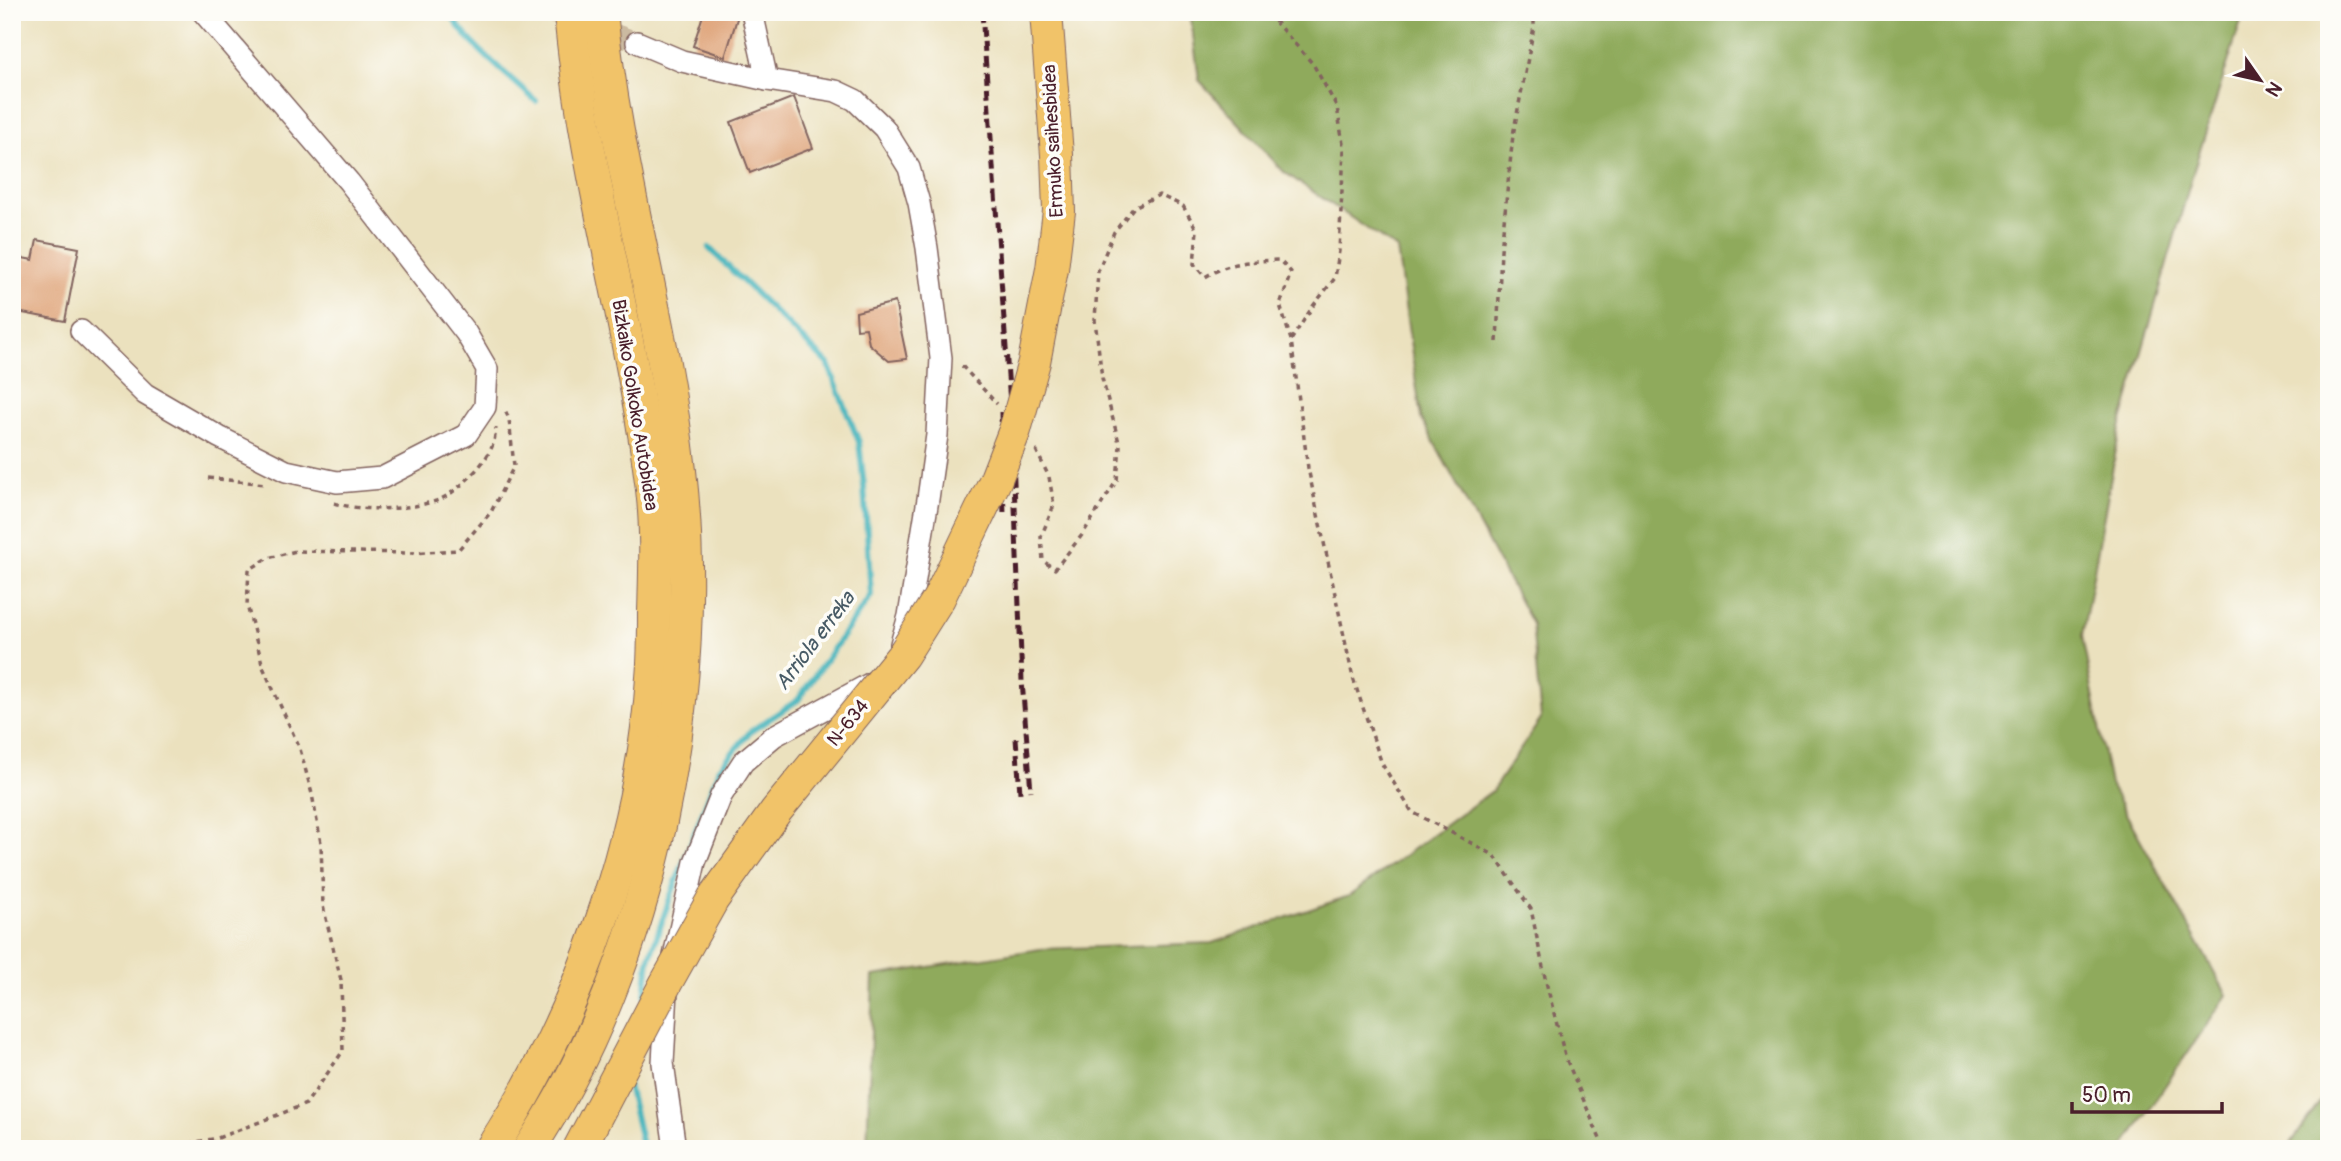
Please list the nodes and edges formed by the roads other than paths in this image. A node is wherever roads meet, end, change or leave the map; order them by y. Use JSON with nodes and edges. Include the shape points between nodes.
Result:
{"nodes":[{"id":1,"x":203,"y":12,"type":"edge"},
{"id":2,"x":570,"y":12,"type":"edge"},
{"id":3,"x":601,"y":12,"type":"edge"},
{"id":4,"x":752,"y":12,"type":"edge"},
{"id":5,"x":1046,"y":12,"type":"edge"},
{"id":6,"x":637,"y":42,"type":"tunnel mouth"},
{"id":7,"x":767,"y":80,"type":"junction"},
{"id":8,"x":1052,"y":269,"type":"joint"},
{"id":9,"x":81,"y":331,"type":"dead end"},
{"id":10,"x":491,"y":1149,"type":"edge"},
{"id":11,"x":529,"y":1149,"type":"edge"},
{"id":12,"x":579,"y":1149,"type":"edge"},
{"id":13,"x":674,"y":1149,"type":"edge"}],
"edges":[{"from":1,"to":9,"type":"street","via":[[349,182],[466,333],[487,369],[485,407],[466,435],[382,478],[337,482],[286,471],[145,394]]},
{"from":2,"to":10,"type":"highway","name":"Bizkaiko Golkoko Autobidea","via":[[589,155],[652,492],[652,679],[639,777],[596,934],[550,1042]]},
{"from":3,"to":11,"type":"highway","name":"Bizkaiko Golkoko Autobidea","via":[[623,167],[681,472],[686,580],[683,685],[653,858],[626,946],[576,1065]]},
{"from":4,"to":7,"type":"street"},
{"from":5,"to":8,"type":"highway","name":"Ermuko saihesbidea","via":[[1058,155],[1059,211]]},
{"from":6,"to":7,"type":"street","via":[[682,61]]},
{"from":7,"to":13,"type":"street","via":[[836,91],[855,100],[884,128],[909,168],[927,248],[941,358],[935,448],[909,616],[896,659],[872,683],[774,736],[743,762],[721,796],[695,862],[667,991],[663,1063]]},
{"from":8,"to":12,"type":"highway","name":"N-634","bridge":true,"via":[[1015,430],[991,492],[939,598],[903,655],[776,811],[713,899]]}]}
